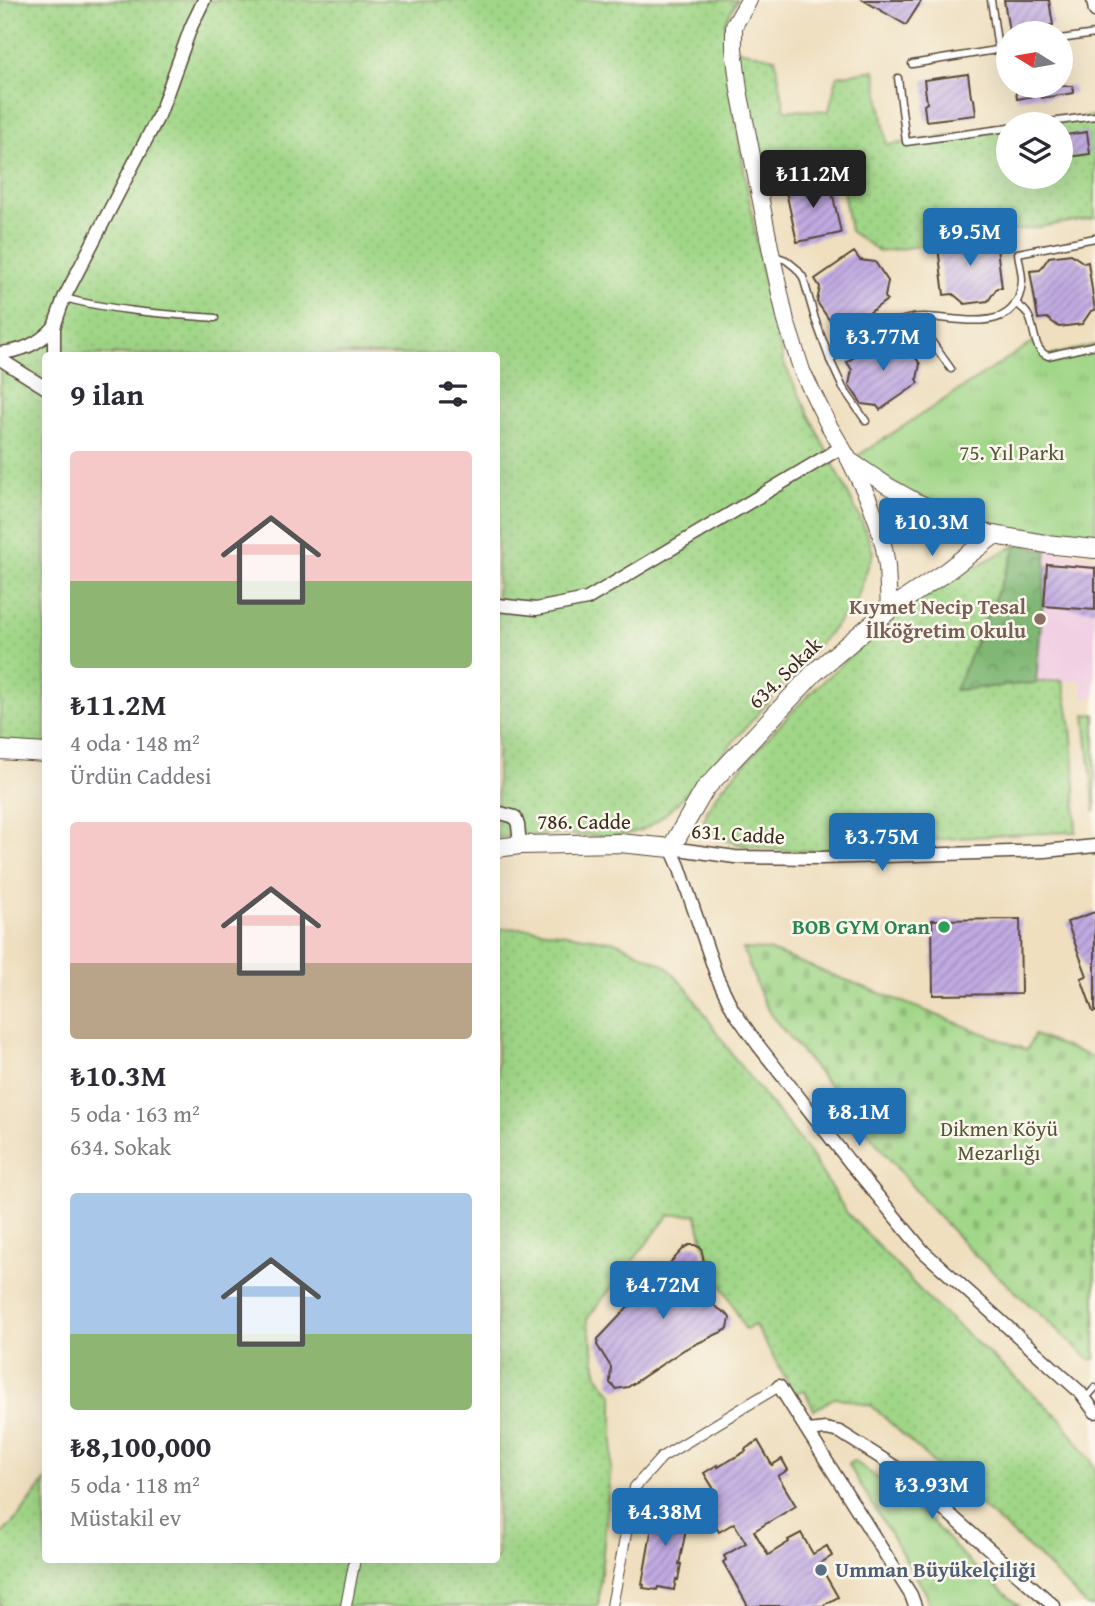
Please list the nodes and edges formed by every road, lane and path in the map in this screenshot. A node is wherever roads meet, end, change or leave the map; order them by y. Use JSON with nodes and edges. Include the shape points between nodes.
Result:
{"nodes":[{"id":1,"x":204,"y":0,"type":"edge"},
{"id":2,"x":749,"y":0,"type":"edge"},
{"id":3,"x":991,"y":0,"type":"edge"},
{"id":4,"x":1093,"y":0,"type":"edge"},
{"id":5,"x":1095,"y":11,"type":"edge"},
{"id":6,"x":1095,"y":34,"type":"edge"},
{"id":7,"x":996,"y":35,"type":"edge"},
{"id":8,"x":1073,"y":37,"type":"edge"},
{"id":9,"x":996,"y":49,"type":"edge"},
{"id":10,"x":912,"y":64,"type":"dead end"},
{"id":11,"x":898,"y":78,"type":"dead end"},
{"id":12,"x":1095,"y":116,"type":"edge"},
{"id":13,"x":1073,"y":119,"type":"edge"},
{"id":14,"x":996,"y":130,"type":"edge"},
{"id":15,"x":1095,"y":238,"type":"edge"},
{"id":16,"x":771,"y":255,"type":"junction"},
{"id":17,"x":64,"y":298,"type":"junction"},
{"id":18,"x":1015,"y":303,"type":"junction"},
{"id":19,"x":215,"y":318,"type":"dead end"},
{"id":20,"x":915,"y":318,"type":"junction"},
{"id":21,"x":54,"y":327,"type":"junction"},
{"id":22,"x":1095,"y":345,"type":"edge"},
{"id":23,"x":54,"y":352,"type":"edge"},
{"id":24,"x":0,"y":353,"type":"edge"},
{"id":25,"x":0,"y":359,"type":"edge"},
{"id":26,"x":830,"y":360,"type":"junction"},
{"id":27,"x":951,"y":369,"type":"dead end"},
{"id":28,"x":42,"y":385,"type":"edge"},
{"id":29,"x":866,"y":421,"type":"dead end"},
{"id":30,"x":846,"y":454,"type":"junction"},
{"id":31,"x":994,"y":535,"type":"junction"},
{"id":32,"x":1095,"y":549,"type":"edge"},
{"id":33,"x":500,"y":606,"type":"edge"},
{"id":34,"x":889,"y":610,"type":"junction"},
{"id":35,"x":0,"y":750,"type":"edge"},
{"id":36,"x":42,"y":753,"type":"edge"},
{"id":37,"x":500,"y":813,"type":"edge"},
{"id":38,"x":520,"y":845,"type":"junction"},
{"id":39,"x":1095,"y":846,"type":"edge"},
{"id":40,"x":500,"y":848,"type":"edge"},
{"id":41,"x":671,"y":848,"type":"junction"},
{"id":42,"x":779,"y":1386,"type":"joint"},
{"id":43,"x":1095,"y":1388,"type":"edge"},
{"id":44,"x":1085,"y":1398,"type":"junction"},
{"id":45,"x":1095,"y":1412,"type":"edge"},
{"id":46,"x":808,"y":1431,"type":"junction"},
{"id":47,"x":354,"y":1563,"type":"edge"},
{"id":48,"x":346,"y":1606,"type":"edge"},
{"id":49,"x":612,"y":1606,"type":"edge"},
{"id":50,"x":915,"y":1606,"type":"edge"},
{"id":51,"x":1054,"y":1606,"type":"edge"}],
"edges":[{"from":1,"to":17,"type":"street","via":[[160,113]]},
{"from":2,"to":16,"type":"street","via":[[734,26],[734,49]]},
{"from":3,"to":7,"type":"lane"},
{"from":4,"to":5,"type":"street"},
{"from":6,"to":8,"type":"lane"},
{"from":9,"to":10,"type":"lane"},
{"from":11,"to":14,"type":"lane","via":[[906,142]]},
{"from":12,"to":13,"type":"lane"},
{"from":15,"to":18,"type":"lane","via":[[1018,253],[1022,280]]},
{"from":16,"to":26,"type":"lane","via":[[786,260],[803,277]]},
{"from":16,"to":30,"type":"street","via":[[802,371]]},
{"from":17,"to":19,"type":"lane","via":[[154,314]]},
{"from":17,"to":21,"type":"street"},
{"from":18,"to":20,"type":"lane","via":[[991,320]]},
{"from":18,"to":22,"type":"lane","via":[[1030,317],[1042,354]]},
{"from":20,"to":26,"type":"lane","via":[[881,327]]},
{"from":20,"to":27,"type":"lane"},
{"from":21,"to":23,"type":"street"},
{"from":21,"to":24,"type":"street","via":[[33,345]]},
{"from":25,"to":28,"type":"street"},
{"from":26,"to":29,"type":"lane"},
{"from":30,"to":31,"type":"street","via":[[915,501]]},
{"from":30,"to":33,"type":"street","via":[[587,599],[536,609]]},
{"from":30,"to":34,"type":"street","via":[[881,536]]},
{"from":31,"to":32,"type":"main road"},
{"from":31,"to":34,"type":"main road","name":"634. Sokak"},
{"from":34,"to":41,"type":"main road","name":"634. Sokak","via":[[815,672],[705,789]]},
{"from":35,"to":36,"type":"main road"},
{"from":37,"to":38,"type":"street","via":[[515,817]]},
{"from":38,"to":40,"type":"main road","name":"786. Cadde"},
{"from":38,"to":41,"type":"main road","name":"786. Cadde","via":[[619,843]]},
{"from":39,"to":41,"type":"street","name":"631. Cadde","via":[[797,858],[735,857]]},
{"from":41,"to":44,"type":"street","via":[[733,1010],[758,1045],[924,1252]]},
{"from":42,"to":46,"type":"street"},
{"from":42,"to":49,"type":"street","via":[[662,1457],[635,1487]]},
{"from":43,"to":44,"type":"lane"},
{"from":44,"to":45,"type":"street"},
{"from":46,"to":50,"type":"street"},
{"from":46,"to":51,"type":"street","via":[[840,1432],[897,1468]]},
{"from":47,"to":48,"type":"street"}]}
